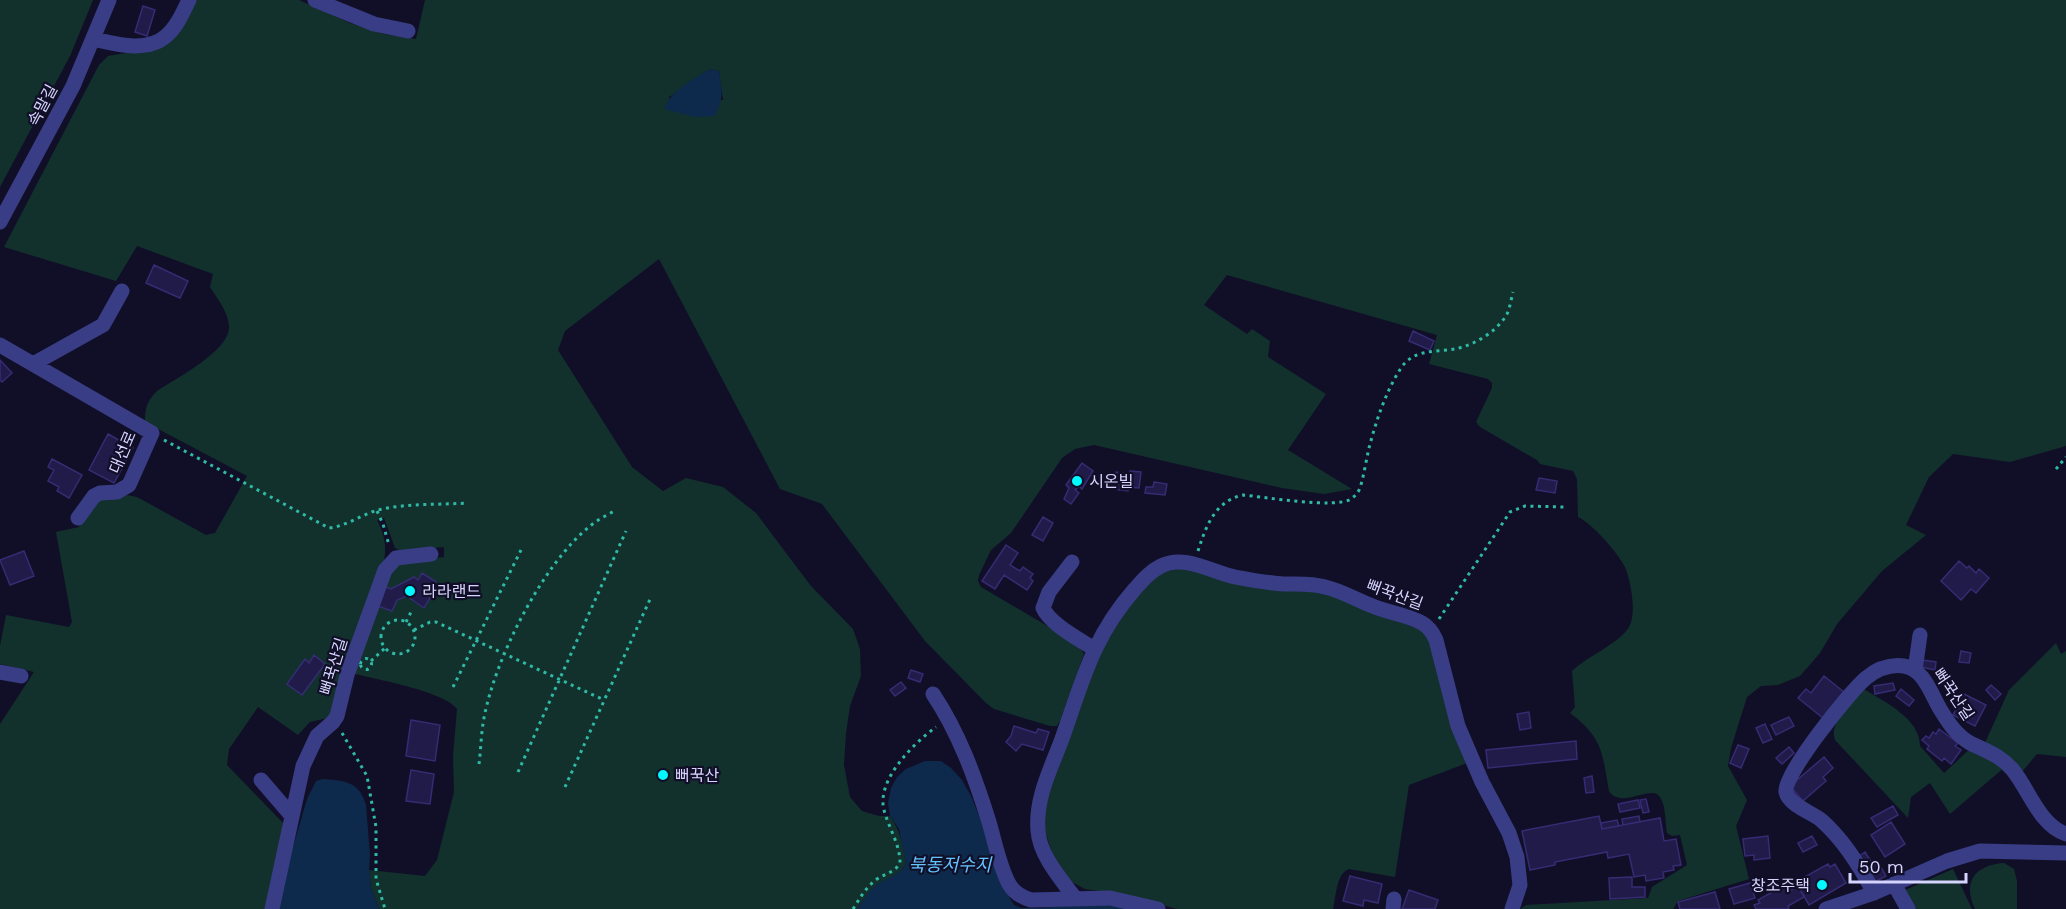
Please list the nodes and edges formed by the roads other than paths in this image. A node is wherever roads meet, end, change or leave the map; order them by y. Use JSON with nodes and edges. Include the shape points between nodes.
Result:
{"nodes":[{"id":1,"x":109,"y":0,"type":"edge"},
{"id":2,"x":189,"y":0,"type":"edge"},
{"id":3,"x":315,"y":0,"type":"edge"},
{"id":4,"x":408,"y":31,"type":"dead end"},
{"id":5,"x":93,"y":39,"type":"junction"},
{"id":6,"x":0,"y":222,"type":"edge"},
{"id":7,"x":122,"y":291,"type":"dead end"},
{"id":8,"x":0,"y":345,"type":"edge"},
{"id":9,"x":33,"y":364,"type":"junction"},
{"id":10,"x":78,"y":518,"type":"dead end"},
{"id":11,"x":431,"y":554,"type":"dead end"},
{"id":12,"x":1072,"y":562,"type":"dead end"},
{"id":13,"x":1920,"y":635,"type":"dead end"},
{"id":14,"x":1094,"y":649,"type":"junction"},
{"id":15,"x":1915,"y":670,"type":"junction"},
{"id":16,"x":0,"y":672,"type":"edge"},
{"id":17,"x":21,"y":676,"type":"dead end"},
{"id":18,"x":933,"y":694,"type":"dead end"},
{"id":19,"x":261,"y":780,"type":"dead end"},
{"id":20,"x":292,"y":816,"type":"junction"},
{"id":21,"x":2066,"y":834,"type":"edge"},
{"id":22,"x":2066,"y":853,"type":"edge"},
{"id":23,"x":1894,"y":884,"type":"junction"},
{"id":24,"x":1874,"y":893,"type":"junction"},
{"id":25,"x":1075,"y":898,"type":"junction"},
{"id":26,"x":272,"y":909,"type":"edge"},
{"id":27,"x":1158,"y":909,"type":"edge"},
{"id":28,"x":1512,"y":909,"type":"edge"},
{"id":29,"x":1826,"y":909,"type":"edge"},
{"id":30,"x":1908,"y":909,"type":"edge"}],
"edges":[{"from":1,"to":5,"type":"street","name":"속말길"},
{"from":2,"to":5,"type":"street","via":[[166,37],[155,42],[124,45]]},
{"from":3,"to":4,"type":"street","via":[[374,24]]},
{"from":5,"to":6,"type":"street","name":"속말길","via":[[73,86]]},
{"from":7,"to":9,"type":"street","via":[[103,325]]},
{"from":8,"to":9,"type":"street","name":"대선로"},
{"from":9,"to":10,"type":"street","name":"대선로","via":[[152,433],[129,484],[117,492],[94,496]]},
{"from":11,"to":20,"type":"street","name":"뻐꾹산길","via":[[396,558],[385,570],[347,675],[337,716],[317,736],[310,751]]},
{"from":12,"to":14,"type":"street","via":[[1049,592],[1043,608],[1052,621]]},
{"from":13,"to":15,"type":"street","name":"뻐꾹산길"},
{"from":14,"to":25,"type":"street","name":"뻐꾹산길","via":[[1046,778],[1037,819],[1043,849]]},
{"from":14,"to":28,"type":"street","name":"뻐꾹산길","via":[[1126,599],[1148,575],[1162,565],[1176,562],[1251,580],[1323,586],[1420,622],[1436,640],[1464,744],[1517,856],[1520,885]]},
{"from":15,"to":21,"type":"street","name":"뻐꾹산길","via":[[1953,729],[2003,759],[2044,818]]},
{"from":15,"to":24,"type":"street","name":"뻐꾹산길","via":[[1887,666],[1864,679],[1804,754],[1786,787],[1786,794],[1820,819],[1852,854]]},
{"from":16,"to":17,"type":"street"},
{"from":18,"to":25,"type":"street","via":[[959,740],[1011,886],[1031,900]]},
{"from":19,"to":20,"type":"street"},
{"from":20,"to":26,"type":"street","name":"뻐꾹산길"},
{"from":22,"to":23,"type":"street","via":[[1980,851]]},
{"from":23,"to":24,"type":"street"},
{"from":23,"to":30,"type":"street"},
{"from":24,"to":29,"type":"street"},
{"from":25,"to":27,"type":"street","via":[[1110,898]]}]}
